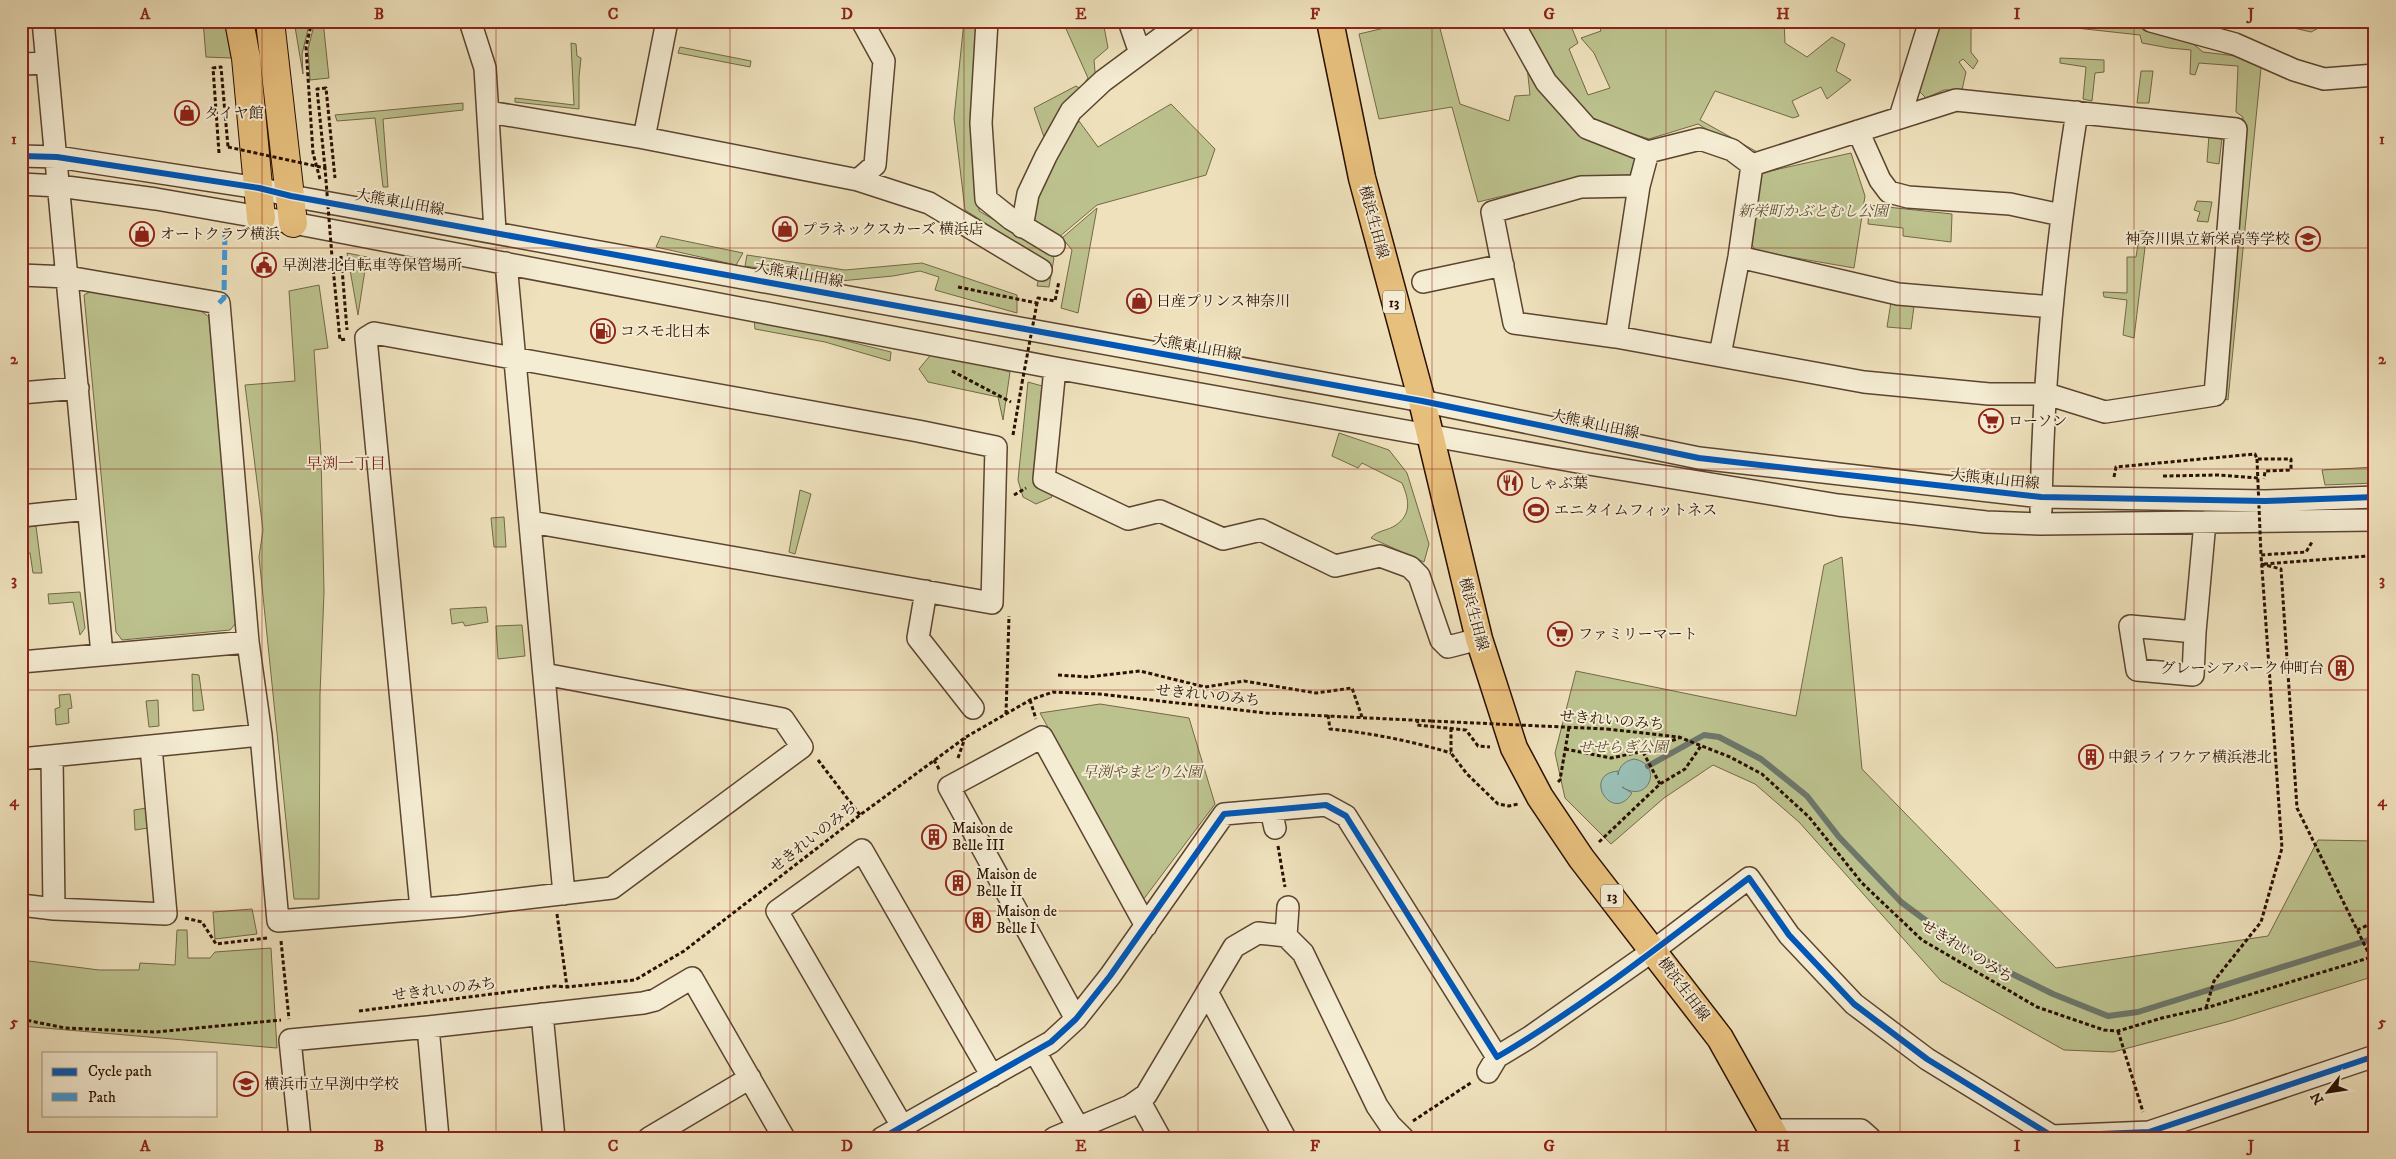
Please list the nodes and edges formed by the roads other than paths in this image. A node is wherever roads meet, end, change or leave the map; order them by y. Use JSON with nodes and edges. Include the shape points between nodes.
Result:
{"nodes":[{"id":1,"x":43,"y":21,"type":"edge"},
{"id":2,"x":239,"y":21,"type":"edge"},
{"id":3,"x":270,"y":21,"type":"edge"},
{"id":4,"x":470,"y":21,"type":"edge"},
{"id":5,"x":667,"y":21,"type":"edge"},
{"id":6,"x":862,"y":21,"type":"edge"},
{"id":7,"x":987,"y":21,"type":"edge"},
{"id":8,"x":1129,"y":21,"type":"edge"},
{"id":9,"x":1184,"y":21,"type":"edge"},
{"id":10,"x":1330,"y":21,"type":"edge"},
{"id":11,"x":1512,"y":21,"type":"edge"},
{"id":12,"x":1930,"y":21,"type":"edge"},
{"id":13,"x":2151,"y":21,"type":"edge"},
{"id":14,"x":1140,"y":53,"type":"junction"},
{"id":15,"x":21,"y":64,"type":"edge"},
{"id":16,"x":47,"y":64,"type":"junction"},
{"id":17,"x":2375,"y":74,"type":"edge"},
{"id":18,"x":490,"y":112,"type":"junction"},
{"id":19,"x":2077,"y":112,"type":"junction"},
{"id":20,"x":1900,"y":117,"type":"junction"},
{"id":21,"x":1858,"y":131,"type":"junction"},
{"id":22,"x":644,"y":138,"type":"junction"},
{"id":23,"x":1648,"y":152,"type":"junction"},
{"id":24,"x":21,"y":156,"type":"edge"},
{"id":25,"x":57,"y":157,"type":"junction"},
{"id":26,"x":1752,"y":164,"type":"junction"},
{"id":27,"x":858,"y":180,"type":"junction"},
{"id":28,"x":21,"y":184,"type":"edge"},
{"id":29,"x":59,"y":186,"type":"junction"},
{"id":30,"x":1639,"y":186,"type":"junction"},
{"id":31,"x":259,"y":188,"type":"junction"},
{"id":32,"x":291,"y":196,"type":"junction"},
{"id":33,"x":2061,"y":215,"type":"junction"},
{"id":34,"x":261,"y":218,"type":"junction"},
{"id":35,"x":292,"y":222,"type":"junction"},
{"id":36,"x":1022,"y":227,"type":"junction"},
{"id":37,"x":496,"y":231,"type":"junction"},
{"id":38,"x":1051,"y":243,"type":"dead end"},
{"id":39,"x":1739,"y":256,"type":"junction"},
{"id":40,"x":506,"y":263,"type":"junction"},
{"id":41,"x":1503,"y":265,"type":"junction"},
{"id":42,"x":1041,"y":270,"type":"dead end"},
{"id":43,"x":21,"y":275,"type":"edge"},
{"id":44,"x":68,"y":277,"type":"junction"},
{"id":45,"x":1423,"y":282,"type":"dead end"},
{"id":46,"x":2052,"y":307,"type":"junction"},
{"id":47,"x":1616,"y":337,"type":"junction"},
{"id":48,"x":1720,"y":355,"type":"junction"},
{"id":49,"x":514,"y":358,"type":"junction"},
{"id":50,"x":1056,"y":368,"type":"junction"},
{"id":51,"x":78,"y":388,"type":"junction"},
{"id":52,"x":21,"y":393,"type":"edge"},
{"id":53,"x":2047,"y":394,"type":"junction"},
{"id":54,"x":1422,"y":401,"type":"junction"},
{"id":55,"x":1430,"y":435,"type":"junction"},
{"id":56,"x":2041,"y":497,"type":"junction"},
{"id":57,"x":2375,"y":497,"type":"edge"},
{"id":58,"x":88,"y":509,"type":"junction"},
{"id":59,"x":21,"y":516,"type":"edge"},
{"id":60,"x":2375,"y":520,"type":"edge"},
{"id":61,"x":531,"y":522,"type":"junction"},
{"id":62,"x":2205,"y":522,"type":"junction"},
{"id":63,"x":2041,"y":524,"type":"junction"},
{"id":64,"x":926,"y":591,"type":"junction"},
{"id":65,"x":2194,"y":632,"type":"dead end"},
{"id":66,"x":1479,"y":639,"type":"junction"},
{"id":67,"x":248,"y":642,"type":"junction"},
{"id":68,"x":102,"y":654,"type":"junction"},
{"id":69,"x":21,"y":662,"type":"edge"},
{"id":70,"x":544,"y":674,"type":"junction"},
{"id":71,"x":973,"y":708,"type":"dead end"},
{"id":72,"x":261,"y":735,"type":"junction"},
{"id":73,"x":151,"y":747,"type":"junction"},
{"id":74,"x":52,"y":757,"type":"junction"},
{"id":75,"x":21,"y":759,"type":"edge"},
{"id":76,"x":560,"y":895,"type":"junction"},
{"id":77,"x":21,"y":905,"type":"edge"},
{"id":78,"x":1288,"y":907,"type":"road end"},
{"id":79,"x":54,"y":909,"type":"junction"},
{"id":80,"x":422,"y":910,"type":"junction"},
{"id":81,"x":1146,"y":926,"type":"junction"},
{"id":82,"x":1286,"y":936,"type":"junction"},
{"id":83,"x":1654,"y":950,"type":"junction"},
{"id":84,"x":1207,"y":992,"type":"junction"},
{"id":85,"x":542,"y":1014,"type":"junction"},
{"id":86,"x":1076,"y":1019,"type":"junction"},
{"id":87,"x":428,"y":1027,"type":"junction"},
{"id":88,"x":1035,"y":1052,"type":"junction"},
{"id":89,"x":2375,"y":1056,"type":"edge"},
{"id":90,"x":992,"y":1076,"type":"junction"},
{"id":91,"x":750,"y":1078,"type":"junction"},
{"id":92,"x":1138,"y":1100,"type":"junction"},
{"id":93,"x":902,"y":1126,"type":"junction"},
{"id":94,"x":1078,"y":1127,"type":"junction"},
{"id":95,"x":1402,"y":1132,"type":"edge"},
{"id":96,"x":2155,"y":1133,"type":"edge"},
{"id":97,"x":1774,"y":1134,"type":"edge"},
{"id":98,"x":300,"y":1138,"type":"edge"},
{"id":99,"x":438,"y":1138,"type":"edge"},
{"id":100,"x":554,"y":1138,"type":"edge"},
{"id":101,"x":649,"y":1138,"type":"edge"},
{"id":102,"x":784,"y":1138,"type":"edge"},
{"id":103,"x":882,"y":1138,"type":"edge"},
{"id":104,"x":1054,"y":1138,"type":"edge"},
{"id":105,"x":1160,"y":1138,"type":"edge"},
{"id":106,"x":1286,"y":1138,"type":"edge"},
{"id":107,"x":1870,"y":1138,"type":"edge"}],
"edges":[{"from":1,"to":16,"type":"street"},
{"from":2,"to":31,"type":"highway","via":[[246,58]]},
{"from":3,"to":32,"type":"highway"},
{"from":4,"to":18,"type":"street","via":[[485,68]]},
{"from":5,"to":22,"type":"street"},
{"from":6,"to":27,"type":"street","via":[[884,61],[875,165]]},
{"from":7,"to":36,"type":"street","via":[[981,123],[986,199]]},
{"from":8,"to":14,"type":"street"},
{"from":9,"to":14,"type":"street"},
{"from":10,"to":54,"type":"main road","name":"横浜生田線","number":"13","via":[[1362,178],[1396,288]]},
{"from":11,"to":23,"type":"street","via":[[1546,82],[1587,128]]},
{"from":12,"to":20,"type":"street"},
{"from":13,"to":17,"type":"street","via":[[2234,44],[2324,79]]},
{"from":14,"to":36,"type":"street","via":[[1103,81],[1072,111],[1028,194]]},
{"from":15,"to":16,"type":"street"},
{"from":16,"to":25,"type":"street"},
{"from":18,"to":22,"type":"street"},
{"from":18,"to":37,"type":"street"},
{"from":19,"to":20,"type":"street","via":[[1956,100]]},
{"from":19,"to":33,"type":"street"},
{"from":19,"to":53,"type":"street","via":[[2236,129],[2215,395],[2105,412]]},
{"from":20,"to":21,"type":"street"},
{"from":21,"to":26,"type":"street"},
{"from":21,"to":33,"type":"street","via":[[1880,180],[1890,192],[2010,204]]},
{"from":22,"to":27,"type":"street"},
{"from":23,"to":26,"type":"street","via":[[1700,138],[1732,150]]},
{"from":23,"to":30,"type":"street"},
{"from":24,"to":25,"type":"street","name":"大熊東山田線"},
{"from":25,"to":29,"type":"street"},
{"from":25,"to":31,"type":"street","name":"大熊東山田線"},
{"from":26,"to":39,"type":"street"},
{"from":27,"to":42,"type":"street","via":[[929,203]]},
{"from":28,"to":29,"type":"street"},
{"from":29,"to":34,"type":"street"},
{"from":29,"to":44,"type":"street"},
{"from":30,"to":41,"type":"street","via":[[1581,187],[1492,212]]},
{"from":30,"to":47,"type":"street"},
{"from":31,"to":32,"type":"street","name":"大熊東山田線"},
{"from":31,"to":34,"type":"highway"},
{"from":32,"to":35,"type":"highway"},
{"from":32,"to":37,"type":"street","name":"大熊東山田線"},
{"from":33,"to":46,"type":"street"},
{"from":34,"to":35,"type":"street"},
{"from":35,"to":40,"type":"street"},
{"from":36,"to":38,"type":"street"},
{"from":37,"to":54,"type":"street","name":"大熊東山田線"},
{"from":39,"to":46,"type":"street","via":[[1898,294]]},
{"from":39,"to":48,"type":"street"},
{"from":40,"to":49,"type":"street"},
{"from":40,"to":50,"type":"street"},
{"from":41,"to":45,"type":"street"},
{"from":41,"to":47,"type":"street","via":[[1514,323]]},
{"from":43,"to":44,"type":"street"},
{"from":44,"to":51,"type":"street"},
{"from":44,"to":67,"type":"street","via":[[218,303]]},
{"from":46,"to":53,"type":"street"},
{"from":47,"to":48,"type":"street"},
{"from":48,"to":53,"type":"street","via":[[1864,382],[1989,394]]},
{"from":49,"to":61,"type":"street"},
{"from":49,"to":64,"type":"street","via":[[996,447],[992,603]]},
{"from":49,"to":80,"type":"street","via":[[374,333],[366,338]]},
{"from":50,"to":55,"type":"street"},
{"from":50,"to":66,"type":"street","via":[[1044,479],[1128,519],[1160,511],[1222,540],[1261,530],[1335,566],[1380,556],[1410,567],[1418,576],[1441,640],[1448,647]]},
{"from":51,"to":52,"type":"street"},
{"from":51,"to":58,"type":"street"},
{"from":53,"to":56,"type":"street"},
{"from":54,"to":55,"type":"main road","name":"横浜生田線","number":"13"},
{"from":54,"to":56,"type":"street","name":"大熊東山田線","via":[[1699,458]]},
{"from":55,"to":63,"type":"street","via":[[1838,504],[1986,522]]},
{"from":55,"to":66,"type":"main road","name":"横浜生田線","number":"13"},
{"from":56,"to":57,"type":"street","name":"大熊東山田線","via":[[2266,501]]},
{"from":56,"to":63,"type":"street"},
{"from":58,"to":59,"type":"street"},
{"from":58,"to":68,"type":"street"},
{"from":60,"to":62,"type":"street"},
{"from":61,"to":64,"type":"street"},
{"from":61,"to":70,"type":"street"},
{"from":62,"to":63,"type":"street"},
{"from":62,"to":65,"type":"street"},
{"from":64,"to":71,"type":"street","via":[[918,638]]},
{"from":66,"to":83,"type":"main road","name":"横浜生田線","number":"13","via":[[1514,748],[1540,797],[1581,858]]},
{"from":67,"to":68,"type":"street"},
{"from":67,"to":72,"type":"street"},
{"from":68,"to":69,"type":"street"},
{"from":70,"to":76,"type":"street"},
{"from":70,"to":76,"type":"street","via":[[784,719],[802,747],[612,888]]},
{"from":72,"to":73,"type":"street"},
{"from":72,"to":80,"type":"street","via":[[279,928]]},
{"from":73,"to":74,"type":"street"},
{"from":73,"to":79,"type":"street","via":[[166,914]]},
{"from":74,"to":75,"type":"street"},
{"from":74,"to":79,"type":"street"},
{"from":76,"to":80,"type":"street"},
{"from":77,"to":79,"type":"street"},
{"from":78,"to":82,"type":"street"},
{"from":81,"to":83,"type":"street","via":[[1224,814],[1273,819],[1326,805],[1346,816],[1493,1064]]},
{"from":81,"to":86,"type":"street"},
{"from":81,"to":86,"type":"street","via":[[1042,736],[948,787]]},
{"from":82,"to":84,"type":"street","via":[[1258,933],[1234,947]]},
{"from":82,"to":95,"type":"street","via":[[1303,953],[1377,1106],[1390,1125]]},
{"from":83,"to":96,"type":"street","via":[[1748,878],[1789,935],[1854,1004],[1927,1060],[2052,1136]]},
{"from":83,"to":97,"type":"main road","name":"横浜生田線","number":"13","via":[[1720,1038]]},
{"from":84,"to":92,"type":"street","via":[[1146,1095]]},
{"from":84,"to":106,"type":"street"},
{"from":85,"to":87,"type":"street"},
{"from":85,"to":91,"type":"street","via":[[655,1000],[692,978]]},
{"from":85,"to":100,"type":"street"},
{"from":86,"to":88,"type":"street"},
{"from":87,"to":98,"type":"street","via":[[290,1030]]},
{"from":87,"to":99,"type":"street"},
{"from":88,"to":90,"type":"street"},
{"from":88,"to":94,"type":"street"},
{"from":89,"to":96,"type":"street"},
{"from":90,"to":93,"type":"street"},
{"from":90,"to":93,"type":"street","via":[[862,850],[777,911]]},
{"from":91,"to":101,"type":"street"},
{"from":91,"to":102,"type":"street"},
{"from":92,"to":94,"type":"street"},
{"from":92,"to":105,"type":"street"},
{"from":93,"to":103,"type":"street"},
{"from":94,"to":104,"type":"street"},
{"from":97,"to":107,"type":"street","via":[[1860,1130]]}]}
